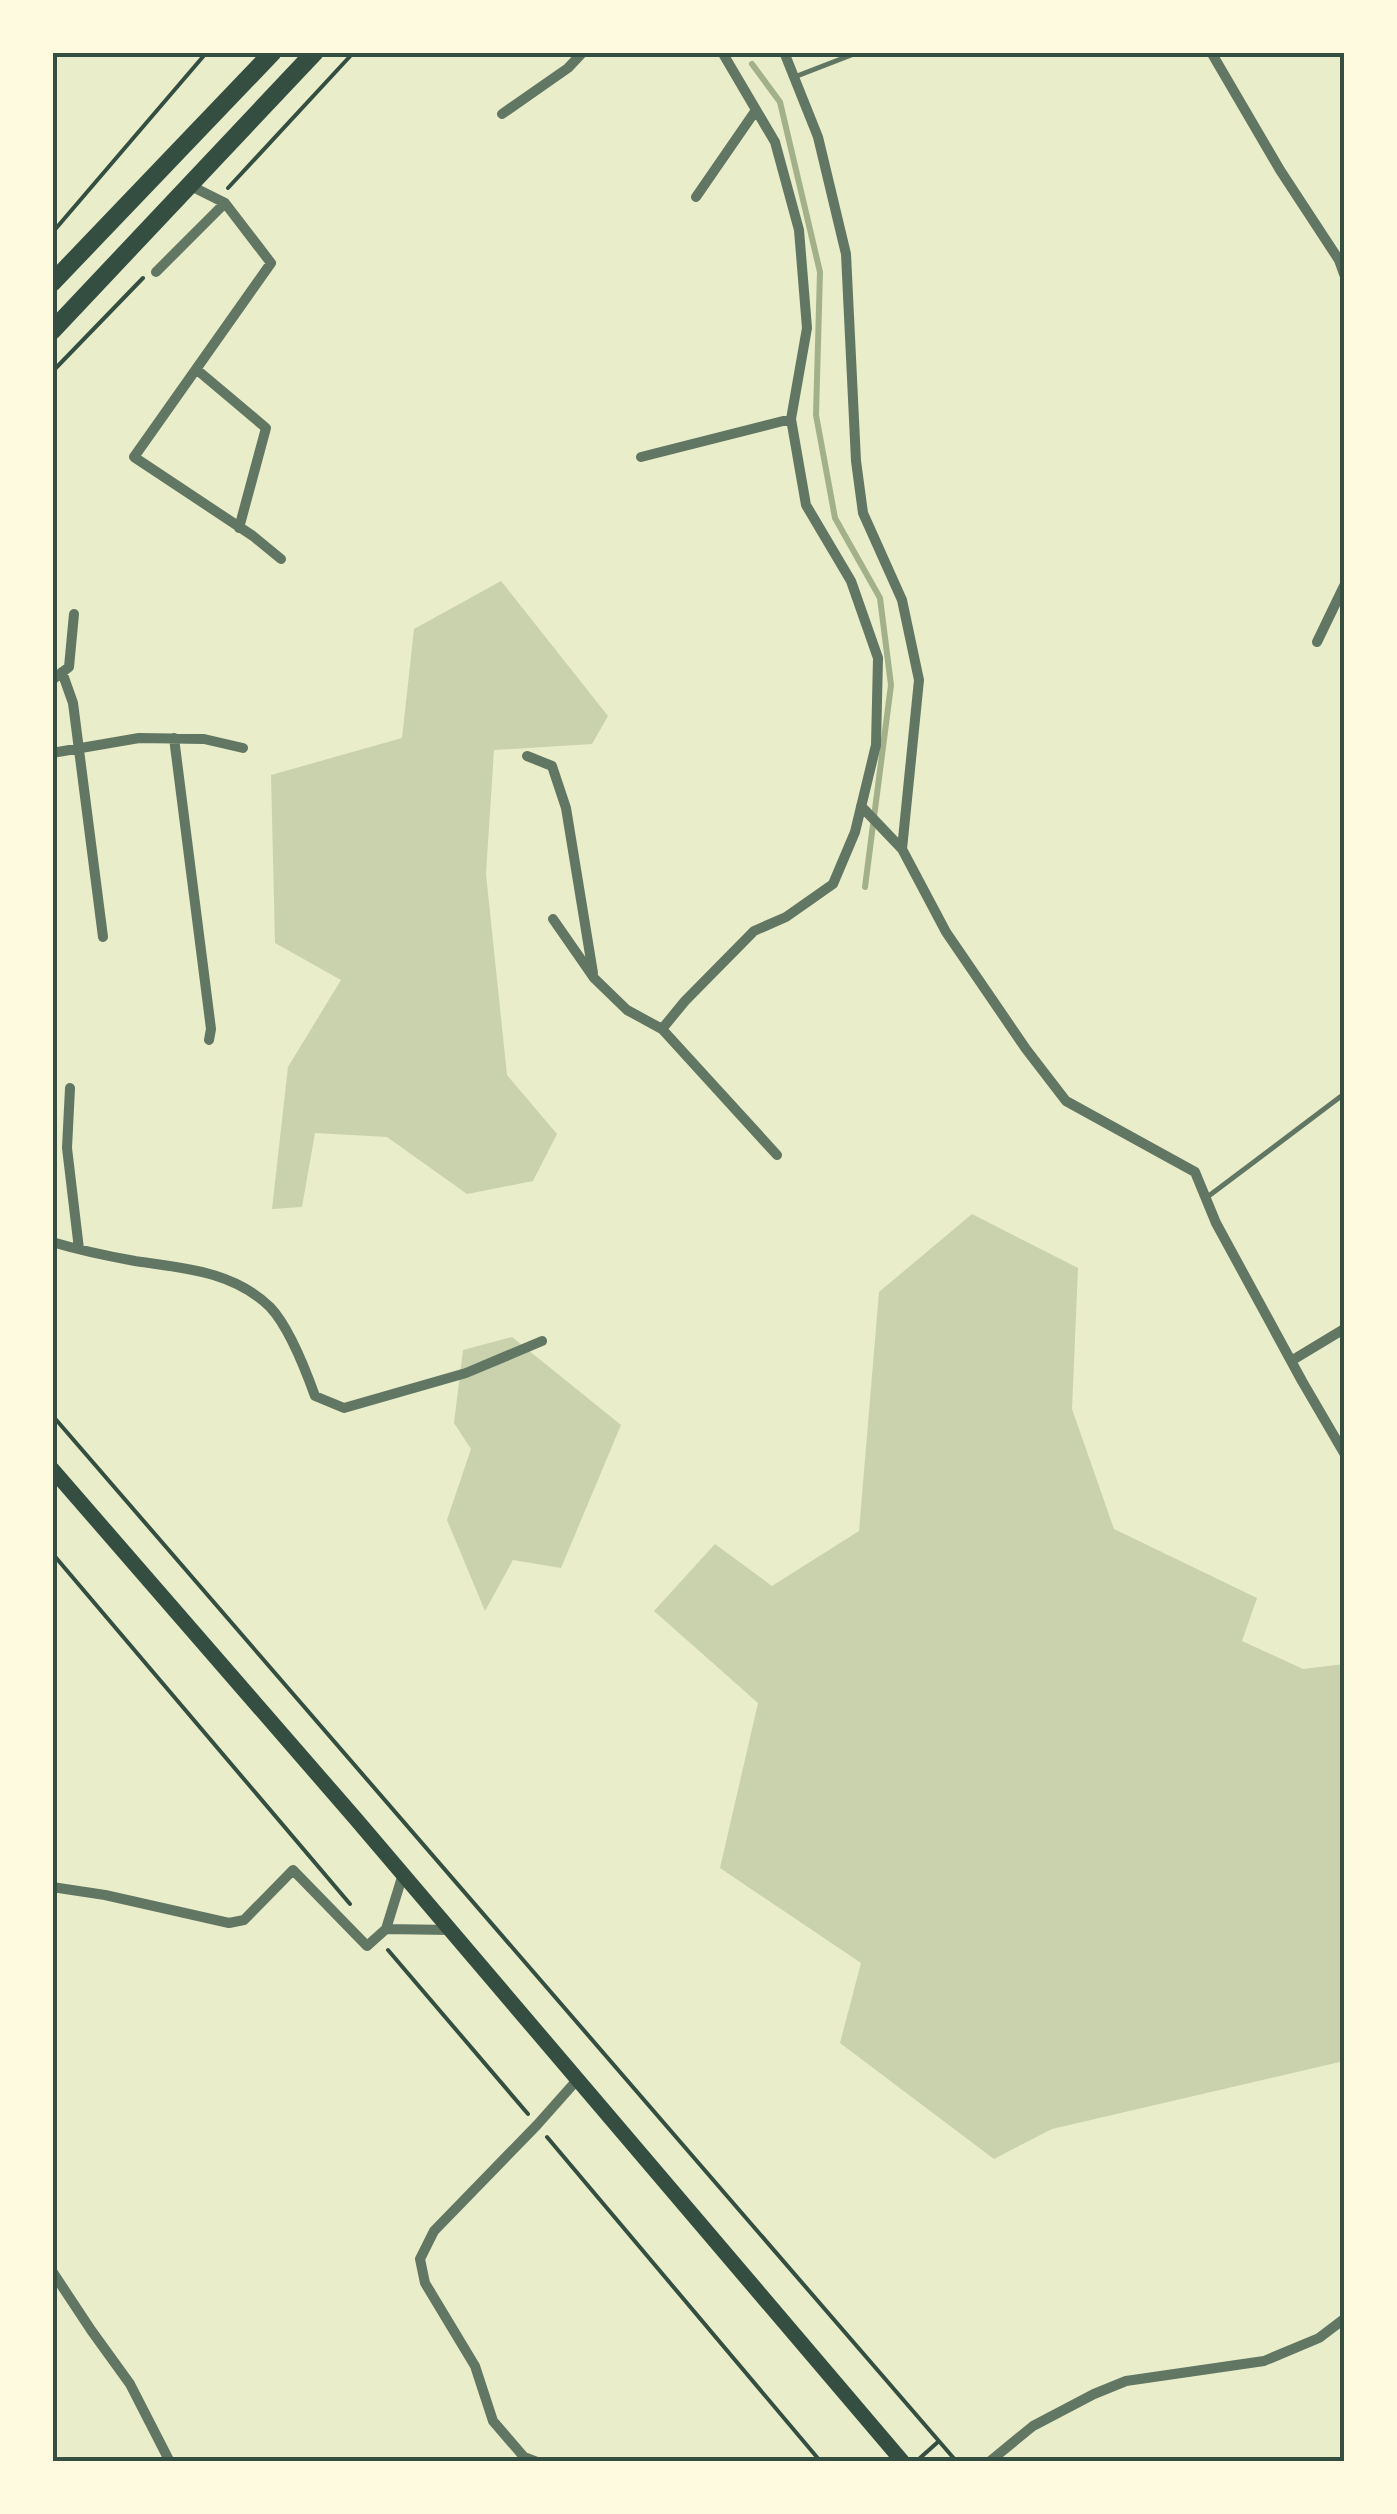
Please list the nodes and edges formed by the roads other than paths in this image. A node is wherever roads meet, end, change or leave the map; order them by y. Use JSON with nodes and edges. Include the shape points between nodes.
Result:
{"nodes":[{"id":1,"x":273,"y":52,"type":"edge"},
{"id":2,"x":315,"y":52,"type":"edge"},
{"id":3,"x":583,"y":52,"type":"edge"},
{"id":4,"x":693,"y":52,"type":"edge"},
{"id":5,"x":721,"y":52,"type":"edge"},
{"id":6,"x":740,"y":52,"type":"edge"},
{"id":7,"x":784,"y":52,"type":"edge"},
{"id":8,"x":859,"y":52,"type":"edge"},
{"id":9,"x":1211,"y":52,"type":"edge"},
{"id":10,"x":794,"y":78,"type":"junction"},
{"id":11,"x":756,"y":110,"type":"junction"},
{"id":12,"x":502,"y":114,"type":"dead end"},
{"id":13,"x":189,"y":185,"type":"junction"},
{"id":14,"x":696,"y":197,"type":"dead end"},
{"id":15,"x":224,"y":202,"type":"junction"},
{"id":16,"x":156,"y":272,"type":"dead end"},
{"id":17,"x":1344,"y":274,"type":"edge"},
{"id":18,"x":52,"y":283,"type":"edge"},
{"id":19,"x":52,"y":331,"type":"edge"},
{"id":20,"x":196,"y":369,"type":"junction"},
{"id":21,"x":791,"y":419,"type":"junction"},
{"id":22,"x":640,"y":458,"type":"dead end"},
{"id":23,"x":240,"y":528,"type":"junction"},
{"id":24,"x":281,"y":560,"type":"dead end"},
{"id":25,"x":1344,"y":586,"type":"edge"},
{"id":26,"x":74,"y":614,"type":"dead end"},
{"id":27,"x":1317,"y":642,"type":"dead end"},
{"id":28,"x":58,"y":676,"type":"edge"},
{"id":29,"x":174,"y":738,"type":"junction"},
{"id":30,"x":79,"y":748,"type":"junction"},
{"id":31,"x":243,"y":748,"type":"dead end"},
{"id":32,"x":52,"y":753,"type":"edge"},
{"id":33,"x":527,"y":756,"type":"dead end"},
{"id":34,"x":863,"y":807,"type":"junction"},
{"id":35,"x":902,"y":850,"type":"junction"},
{"id":36,"x":554,"y":919,"type":"dead end"},
{"id":37,"x":102,"y":938,"type":"dead end"},
{"id":38,"x":594,"y":978,"type":"junction"},
{"id":39,"x":662,"y":1028,"type":"junction"},
{"id":40,"x":209,"y":1040,"type":"dead end"},
{"id":41,"x":70,"y":1088,"type":"dead end"},
{"id":42,"x":1344,"y":1094,"type":"edge"},
{"id":43,"x":777,"y":1155,"type":"dead end"},
{"id":44,"x":1206,"y":1198,"type":"junction"},
{"id":45,"x":52,"y":1242,"type":"edge"},
{"id":46,"x":80,"y":1249,"type":"junction"},
{"id":47,"x":1344,"y":1328,"type":"edge"},
{"id":48,"x":542,"y":1342,"type":"dead end"},
{"id":49,"x":1291,"y":1361,"type":"junction"},
{"id":50,"x":1344,"y":1453,"type":"edge"},
{"id":51,"x":52,"y":1469,"type":"edge"},
{"id":52,"x":402,"y":1874,"type":"junction"},
{"id":53,"x":52,"y":1887,"type":"edge"},
{"id":54,"x":450,"y":1930,"type":"junction"},
{"id":55,"x":382,"y":1932,"type":"junction"},
{"id":56,"x":577,"y":2080,"type":"junction"},
{"id":57,"x":52,"y":2271,"type":"edge"},
{"id":58,"x":1344,"y":2319,"type":"edge"},
{"id":59,"x":170,"y":2462,"type":"edge"},
{"id":60,"x":537,"y":2462,"type":"edge"},
{"id":61,"x":902,"y":2462,"type":"edge"},
{"id":62,"x":989,"y":2462,"type":"edge"}],
"edges":[{"from":1,"to":18,"type":"main road"},
{"from":2,"to":13,"type":"main road"},
{"from":3,"to":12,"type":"street"},
{"from":4,"to":5,"type":"street"},
{"from":5,"to":6,"type":"street"},
{"from":5,"to":11,"type":"street"},
{"from":7,"to":10,"type":"street"},
{"from":8,"to":10,"type":"lane"},
{"from":9,"to":17,"type":"street"},
{"from":10,"to":35,"type":"street","via":[[818,137],[846,254],[863,513],[902,600],[919,680]]},
{"from":11,"to":14,"type":"street"},
{"from":11,"to":21,"type":"street","via":[[775,142],[799,230],[807,328]]},
{"from":13,"to":15,"type":"street"},
{"from":13,"to":19,"type":"main road"},
{"from":15,"to":16,"type":"street"},
{"from":15,"to":20,"type":"street","via":[[270,264]]},
{"from":20,"to":23,"type":"street","via":[[266,428]]},
{"from":20,"to":23,"type":"street","via":[[134,457]]},
{"from":21,"to":22,"type":"street"},
{"from":21,"to":34,"type":"street","via":[[806,505],[851,581],[878,658],[876,746]]},
{"from":23,"to":24,"type":"street"},
{"from":25,"to":27,"type":"street"},
{"from":26,"to":28,"type":"street","via":[[69,667]]},
{"from":28,"to":30,"type":"street","via":[[73,703]]},
{"from":29,"to":30,"type":"street"},
{"from":29,"to":31,"type":"street"},
{"from":29,"to":40,"type":"street"},
{"from":30,"to":32,"type":"street"},
{"from":30,"to":37,"type":"street"},
{"from":33,"to":38,"type":"street","via":[[552,766],[566,808]]},
{"from":34,"to":35,"type":"street"},
{"from":34,"to":39,"type":"street","via":[[832,884],[754,930]]},
{"from":35,"to":44,"type":"street","via":[[946,932],[1066,1101],[1195,1172]]},
{"from":36,"to":38,"type":"street"},
{"from":38,"to":39,"type":"street","via":[[628,1010]]},
{"from":39,"to":43,"type":"street"},
{"from":41,"to":46,"type":"street","via":[[68,1148]]},
{"from":42,"to":44,"type":"lane"},
{"from":44,"to":49,"type":"street"},
{"from":45,"to":46,"type":"street"},
{"from":46,"to":48,"type":"street","via":[[194,1268],[240,1285],[272,1309],[315,1396],[344,1408],[466,1373]]},
{"from":47,"to":49,"type":"street"},
{"from":49,"to":50,"type":"street"},
{"from":51,"to":52,"type":"main road"},
{"from":52,"to":54,"type":"main road"},
{"from":52,"to":55,"type":"street"},
{"from":53,"to":55,"type":"street","via":[[229,1923],[244,1920],[294,1870],[367,1946]]},
{"from":54,"to":55,"type":"street"},
{"from":54,"to":56,"type":"main road"},
{"from":56,"to":60,"type":"street","via":[[434,2231],[420,2258],[426,2283],[474,2366],[493,2422],[524,2457]]},
{"from":56,"to":61,"type":"main road"},
{"from":57,"to":59,"type":"street","via":[[130,2384]]},
{"from":58,"to":62,"type":"street","via":[[1319,2338],[1264,2361],[1126,2381],[1033,2426]]}]}
